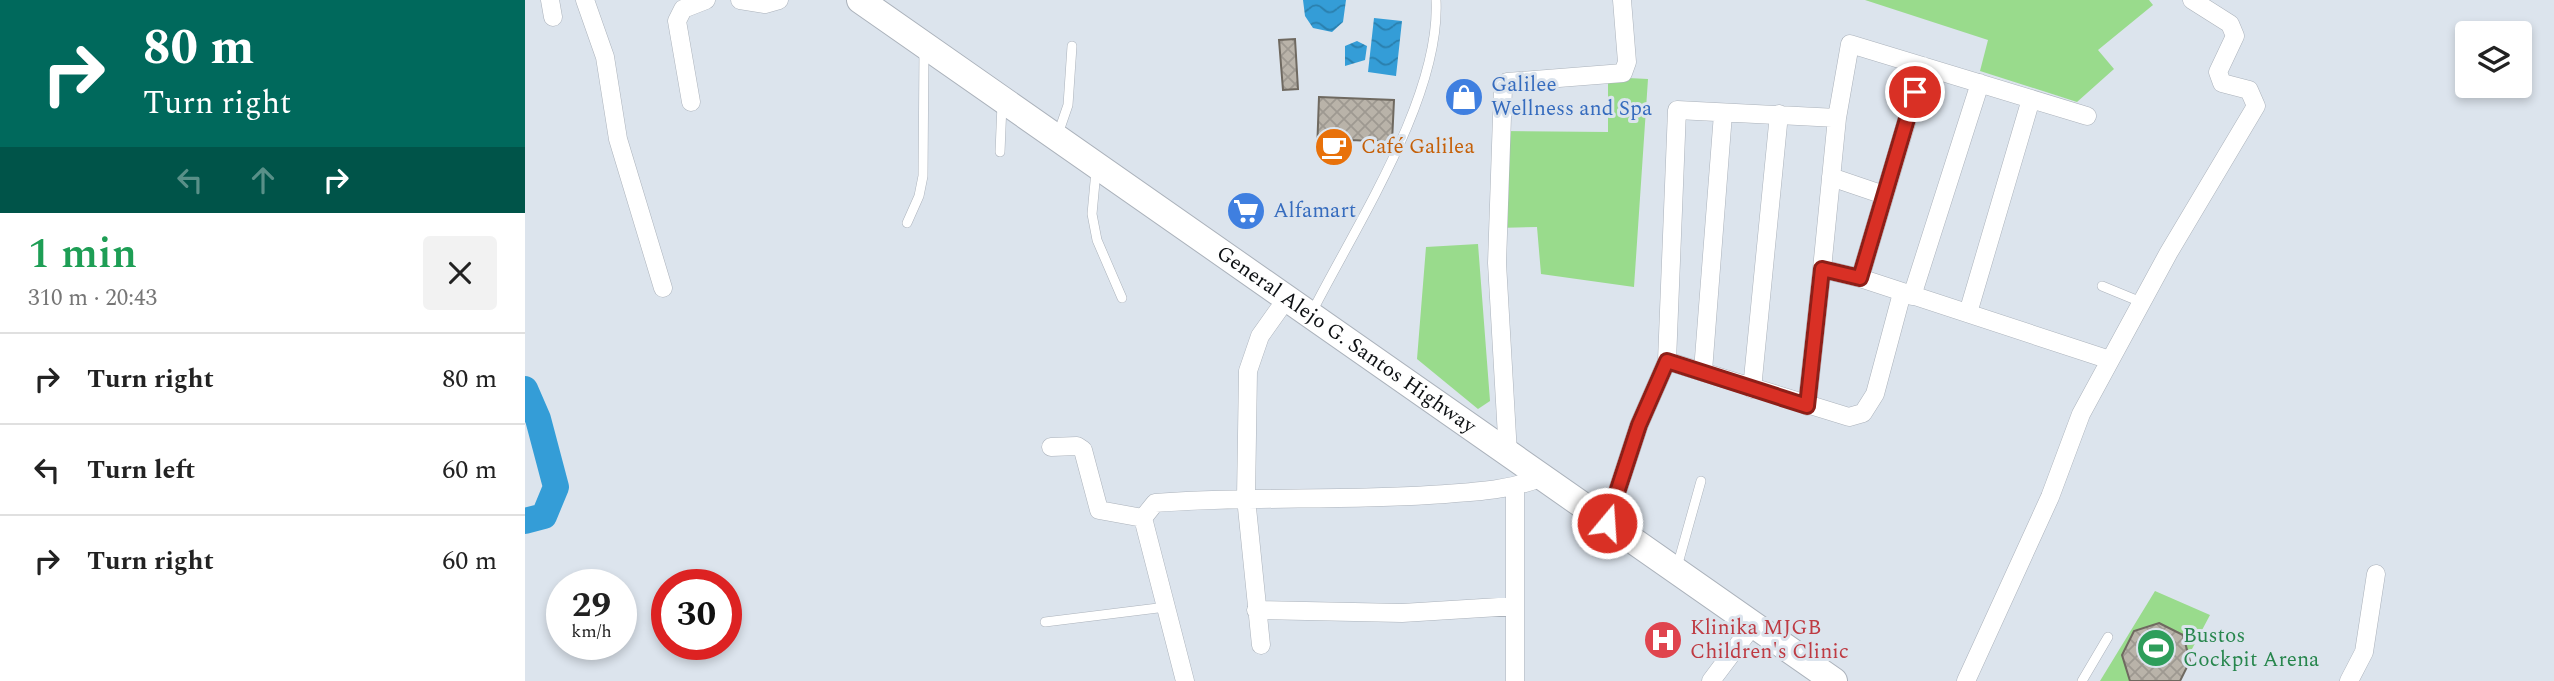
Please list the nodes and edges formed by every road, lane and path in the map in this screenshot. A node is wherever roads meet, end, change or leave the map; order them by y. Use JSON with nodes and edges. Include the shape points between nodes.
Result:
{"nodes":[{"id":1,"x":585,"y":0,"type":"edge"},
{"id":2,"x":706,"y":0,"type":"edge"},
{"id":3,"x":740,"y":0,"type":"edge"},
{"id":4,"x":779,"y":0,"type":"edge"},
{"id":5,"x":860,"y":0,"type":"edge"},
{"id":6,"x":1436,"y":0,"type":"edge"},
{"id":7,"x":1622,"y":0,"type":"edge"},
{"id":8,"x":2204,"y":2,"type":"edge"},
{"id":9,"x":924,"y":44,"type":"junction"},
{"id":10,"x":1072,"y":46,"type":"dead end"},
{"id":11,"x":1923,"y":66,"type":"junction"},
{"id":12,"x":1980,"y":83,"type":"junction"},
{"id":13,"x":1002,"y":99,"type":"junction"},
{"id":14,"x":2031,"y":99,"type":"junction"},
{"id":15,"x":691,"y":102,"type":"dead end"},
{"id":16,"x":1723,"y":114,"type":"junction"},
{"id":17,"x":1779,"y":114,"type":"junction"},
{"id":18,"x":2087,"y":116,"type":"dead end"},
{"id":19,"x":1837,"y":118,"type":"junction"},
{"id":20,"x":1056,"y":137,"type":"junction"},
{"id":21,"x":1000,"y":152,"type":"dead end"},
{"id":22,"x":1097,"y":166,"type":"junction"},
{"id":23,"x":1831,"y":177,"type":"junction"},
{"id":24,"x":1884,"y":195,"type":"junction"},
{"id":25,"x":907,"y":223,"type":"dead end"},
{"id":26,"x":1822,"y":269,"type":"junction"},
{"id":27,"x":1860,"y":278,"type":"junction"},
{"id":28,"x":2102,"y":286,"type":"dead end"},
{"id":29,"x":663,"y":288,"type":"dead end"},
{"id":30,"x":1907,"y":294,"type":"junction"},
{"id":31,"x":1122,"y":298,"type":"dead end"},
{"id":32,"x":1287,"y":298,"type":"junction"},
{"id":33,"x":2141,"y":302,"type":"junction"},
{"id":34,"x":1968,"y":313,"type":"junction"},
{"id":35,"x":1311,"y":315,"type":"junction"},
{"id":36,"x":2110,"y":360,"type":"junction"},
{"id":37,"x":1667,"y":361,"type":"junction"},
{"id":38,"x":1703,"y":370,"type":"junction"},
{"id":39,"x":1752,"y":388,"type":"junction"},
{"id":40,"x":1807,"y":406,"type":"junction"},
{"id":41,"x":1051,"y":447,"type":"dead end"},
{"id":42,"x":1508,"y":454,"type":"junction"},
{"id":43,"x":1540,"y":478,"type":"junction"},
{"id":44,"x":1701,"y":481,"type":"dead end"},
{"id":45,"x":1515,"y":488,"type":"junction"},
{"id":46,"x":1246,"y":498,"type":"junction"},
{"id":47,"x":1143,"y":519,"type":"junction"},
{"id":48,"x":1607,"y":523,"type":"junction"},
{"id":49,"x":1676,"y":571,"type":"junction"},
{"id":50,"x":2376,"y":574,"type":"dead end"},
{"id":51,"x":1515,"y":606,"type":"junction"},
{"id":52,"x":1166,"y":607,"type":"junction"},
{"id":53,"x":1257,"y":610,"type":"junction"},
{"id":54,"x":1045,"y":622,"type":"dead end"},
{"id":55,"x":1753,"y":625,"type":"junction"},
{"id":56,"x":2108,"y":636,"type":"dead end"},
{"id":57,"x":1261,"y":645,"type":"dead end"},
{"id":58,"x":1185,"y":681,"type":"edge"},
{"id":59,"x":1515,"y":681,"type":"edge"},
{"id":60,"x":1711,"y":681,"type":"edge"},
{"id":61,"x":1834,"y":681,"type":"edge"},
{"id":62,"x":1966,"y":681,"type":"edge"},
{"id":63,"x":2082,"y":681,"type":"edge"},
{"id":64,"x":2349,"y":681,"type":"edge"}],
"edges":[{"from":1,"to":29,"type":"street","via":[[605,57],[618,139]]},
{"from":2,"to":15,"type":"street","via":[[683,9],[677,21]]},
{"from":3,"to":4,"type":"street","via":[[765,4]]},
{"from":5,"to":9,"type":"main road","name":"General Alejo G. Santos Highway"},
{"from":6,"to":35,"type":"lane","via":[[1435,44],[1427,74],[1400,140]]},
{"from":7,"to":42,"type":"street","via":[[1627,62],[1623,73],[1507,82],[1503,87],[1497,263]]},
{"from":8,"to":33,"type":"street","via":[[2231,23],[2235,36],[2218,72],[2222,83],[2249,90],[2256,106]]},
{"from":9,"to":13,"type":"main road","name":"General Alejo G. Santos Highway"},
{"from":9,"to":25,"type":"lane","via":[[923,176]]},
{"from":10,"to":20,"type":"lane","via":[[1067,106]]},
{"from":11,"to":12,"type":"street"},
{"from":11,"to":19,"type":"street","via":[[1850,44]]},
{"from":11,"to":24,"type":"street"},
{"from":12,"to":14,"type":"street"},
{"from":12,"to":30,"type":"street"},
{"from":13,"to":20,"type":"main road","name":"General Alejo G. Santos Highway"},
{"from":13,"to":21,"type":"lane"},
{"from":14,"to":18,"type":"street"},
{"from":14,"to":34,"type":"street"},
{"from":16,"to":17,"type":"street"},
{"from":16,"to":37,"type":"street","via":[[1677,110]]},
{"from":16,"to":38,"type":"street"},
{"from":17,"to":19,"type":"street"},
{"from":17,"to":39,"type":"street"},
{"from":19,"to":23,"type":"street"},
{"from":20,"to":22,"type":"main road","name":"General Alejo G. Santos Highway"},
{"from":22,"to":31,"type":"lane","via":[[1092,214]]},
{"from":22,"to":32,"type":"main road","name":"General Alejo G. Santos Highway"},
{"from":23,"to":24,"type":"street"},
{"from":23,"to":26,"type":"street"},
{"from":24,"to":27,"type":"street"},
{"from":26,"to":27,"type":"street"},
{"from":26,"to":40,"type":"street"},
{"from":27,"to":30,"type":"street"},
{"from":28,"to":33,"type":"lane"},
{"from":30,"to":34,"type":"street"},
{"from":30,"to":40,"type":"street","via":[[1875,394],[1863,413],[1849,417]]},
{"from":32,"to":35,"type":"main road","name":"General Alejo G. Santos Highway"},
{"from":32,"to":46,"type":"street","via":[[1260,336],[1248,371]]},
{"from":33,"to":36,"type":"street"},
{"from":34,"to":36,"type":"street"},
{"from":35,"to":42,"type":"main road","name":"General Alejo G. Santos Highway"},
{"from":36,"to":62,"type":"street","via":[[2081,414],[2050,497]]},
{"from":37,"to":38,"type":"street"},
{"from":37,"to":48,"type":"street","via":[[1639,425]]},
{"from":38,"to":39,"type":"street"},
{"from":39,"to":40,"type":"street"},
{"from":41,"to":47,"type":"street","via":[[1083,450],[1099,510]]},
{"from":42,"to":43,"type":"main road","name":"General Alejo G. Santos Highway"},
{"from":43,"to":45,"type":"street"},
{"from":43,"to":48,"type":"main road","name":"General Alejo G. Santos Highway"},
{"from":44,"to":49,"type":"lane"},
{"from":45,"to":46,"type":"street","via":[[1374,498]]},
{"from":45,"to":51,"type":"street"},
{"from":46,"to":47,"type":"street","via":[[1155,503]]},
{"from":46,"to":53,"type":"street"},
{"from":47,"to":52,"type":"street"},
{"from":48,"to":49,"type":"main road","name":"General Alejo G. Santos Highway"},
{"from":49,"to":55,"type":"main road","name":"General Alejo G. Santos Highway"},
{"from":50,"to":64,"type":"street","via":[[2364,652]]},
{"from":51,"to":53,"type":"street","via":[[1402,613]]},
{"from":51,"to":59,"type":"street"},
{"from":52,"to":54,"type":"lane"},
{"from":52,"to":58,"type":"street"},
{"from":53,"to":57,"type":"street"},
{"from":55,"to":60,"type":"street"},
{"from":55,"to":61,"type":"main road","name":"General Alejo G. Santos Highway"},
{"from":56,"to":63,"type":"lane"}]}
